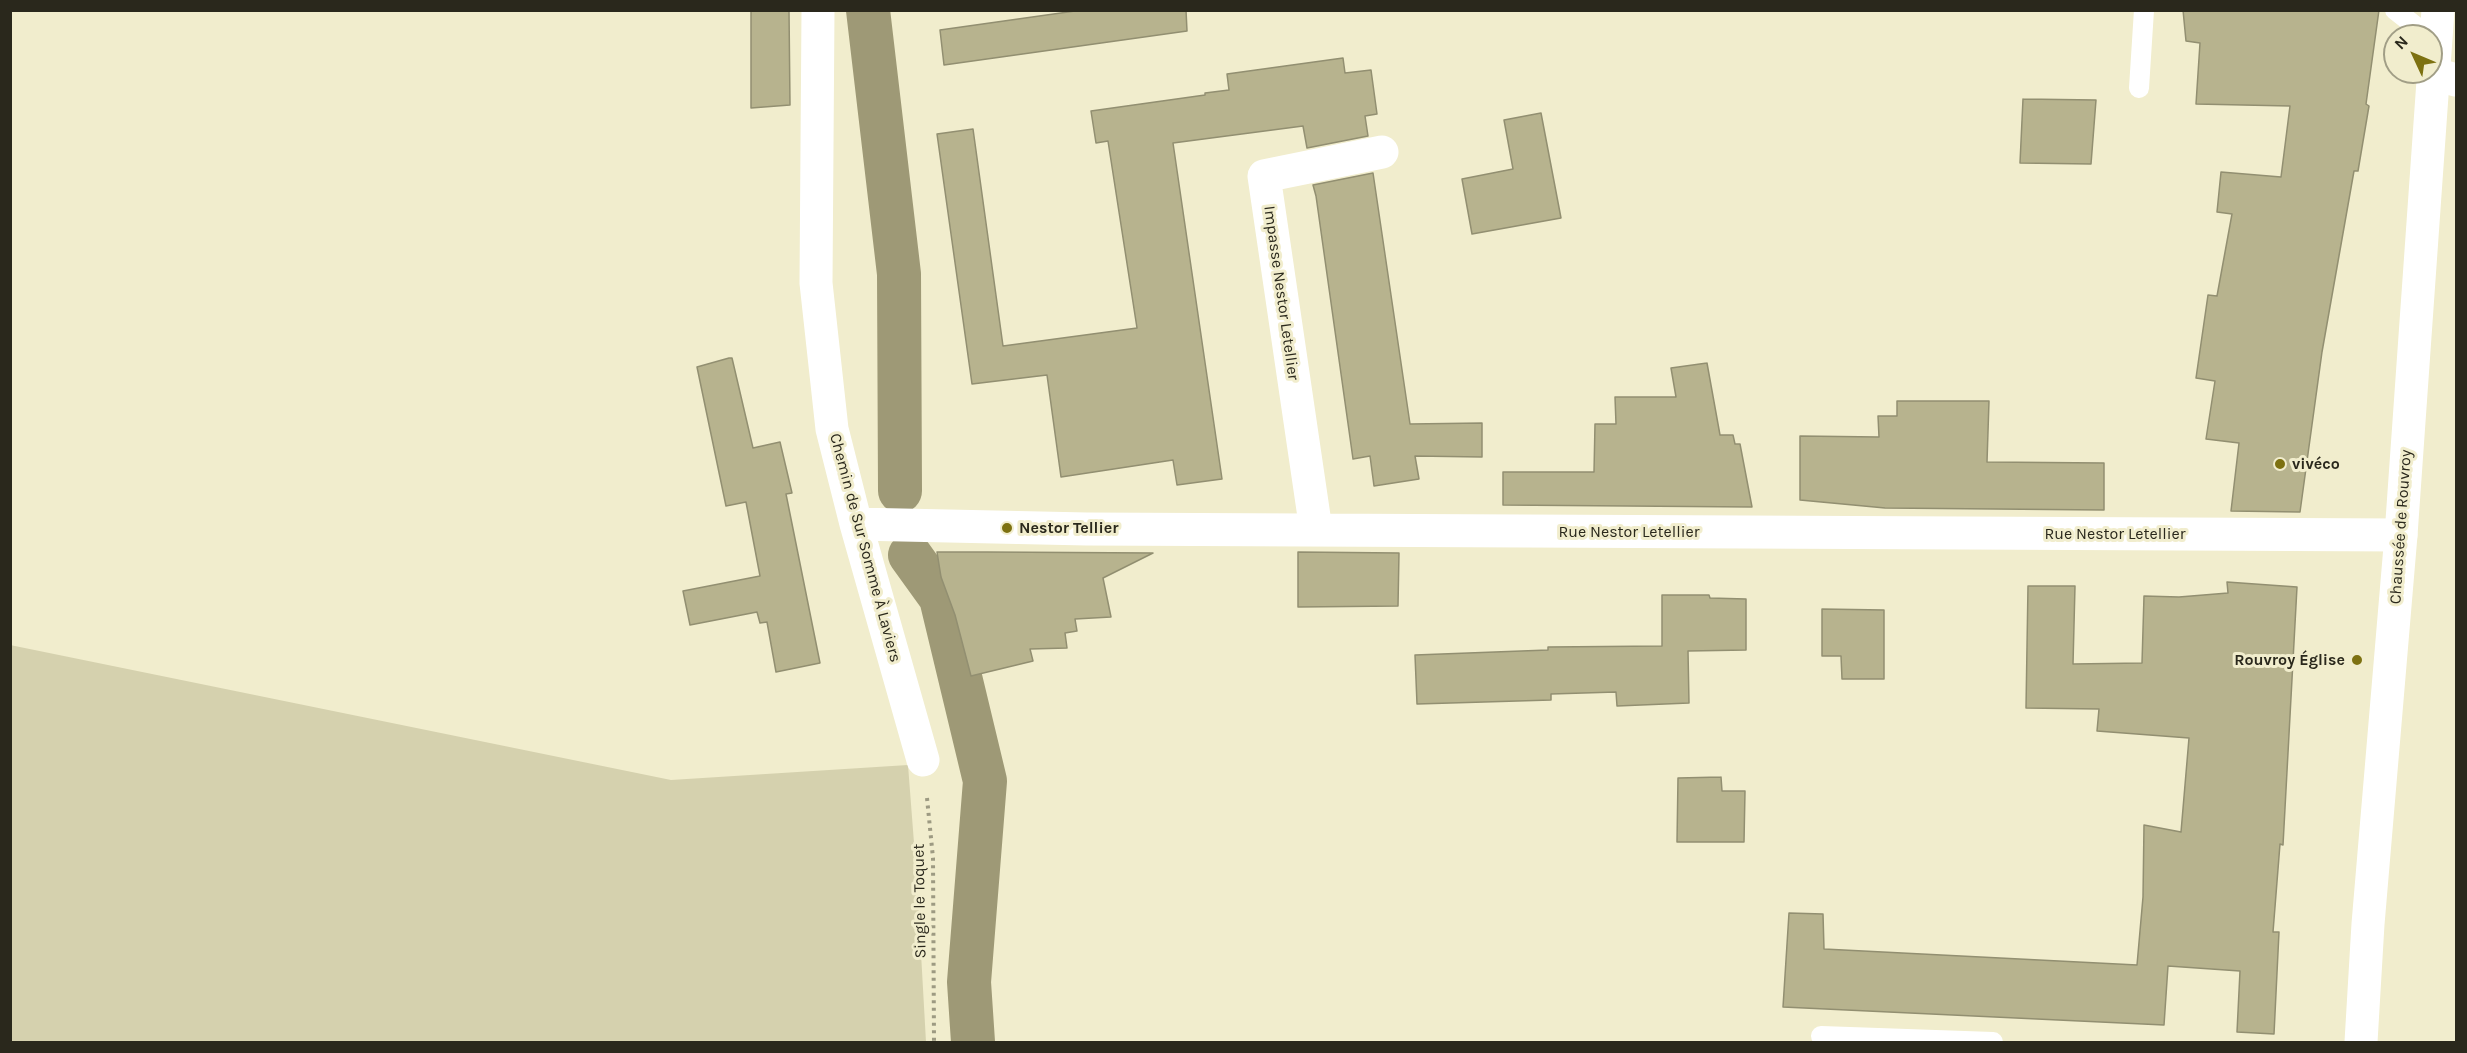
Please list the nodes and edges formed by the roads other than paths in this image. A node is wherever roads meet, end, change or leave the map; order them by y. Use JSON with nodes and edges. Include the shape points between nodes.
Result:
{"nodes":[{"id":1,"x":818,"y":10,"type":"edge"},
{"id":2,"x":2144,"y":10,"type":"edge"},
{"id":3,"x":2395,"y":10,"type":"edge"},
{"id":4,"x":2413,"y":24,"type":"edge"},
{"id":5,"x":2434,"y":84,"type":"edge"},
{"id":6,"x":2139,"y":88,"type":"dead end"},
{"id":7,"x":1382,"y":152,"type":"dead end"},
{"id":8,"x":856,"y":524,"type":"junction"},
{"id":9,"x":1316,"y":530,"type":"junction"},
{"id":10,"x":2401,"y":535,"type":"junction"},
{"id":11,"x":923,"y":760,"type":"road end"},
{"id":12,"x":1821,"y":1036,"type":"dead end"},
{"id":13,"x":1994,"y":1042,"type":"edge"},
{"id":14,"x":2361,"y":1042,"type":"edge"}],
"edges":[{"from":1,"to":8,"type":"street","name":"Chemin de Sur Somme À Laviers","via":[[816,283],[832,429]]},
{"from":2,"to":6,"type":"lane"},
{"from":3,"to":4,"type":"lane"},
{"from":5,"to":10,"type":"street","name":"Chaussée de Rouvroy"},
{"from":7,"to":9,"type":"street","name":"Impasse Nestor Letellier","via":[[1264,176]]},
{"from":8,"to":9,"type":"street","name":"Rue Nestor Letellier"},
{"from":8,"to":11,"type":"street","name":"Chemin de Sur Somme À Laviers"},
{"from":9,"to":10,"type":"street","name":"Rue Nestor Letellier"},
{"from":10,"to":14,"type":"street","name":"Chaussée de Rouvroy"},
{"from":12,"to":13,"type":"lane"}]}
